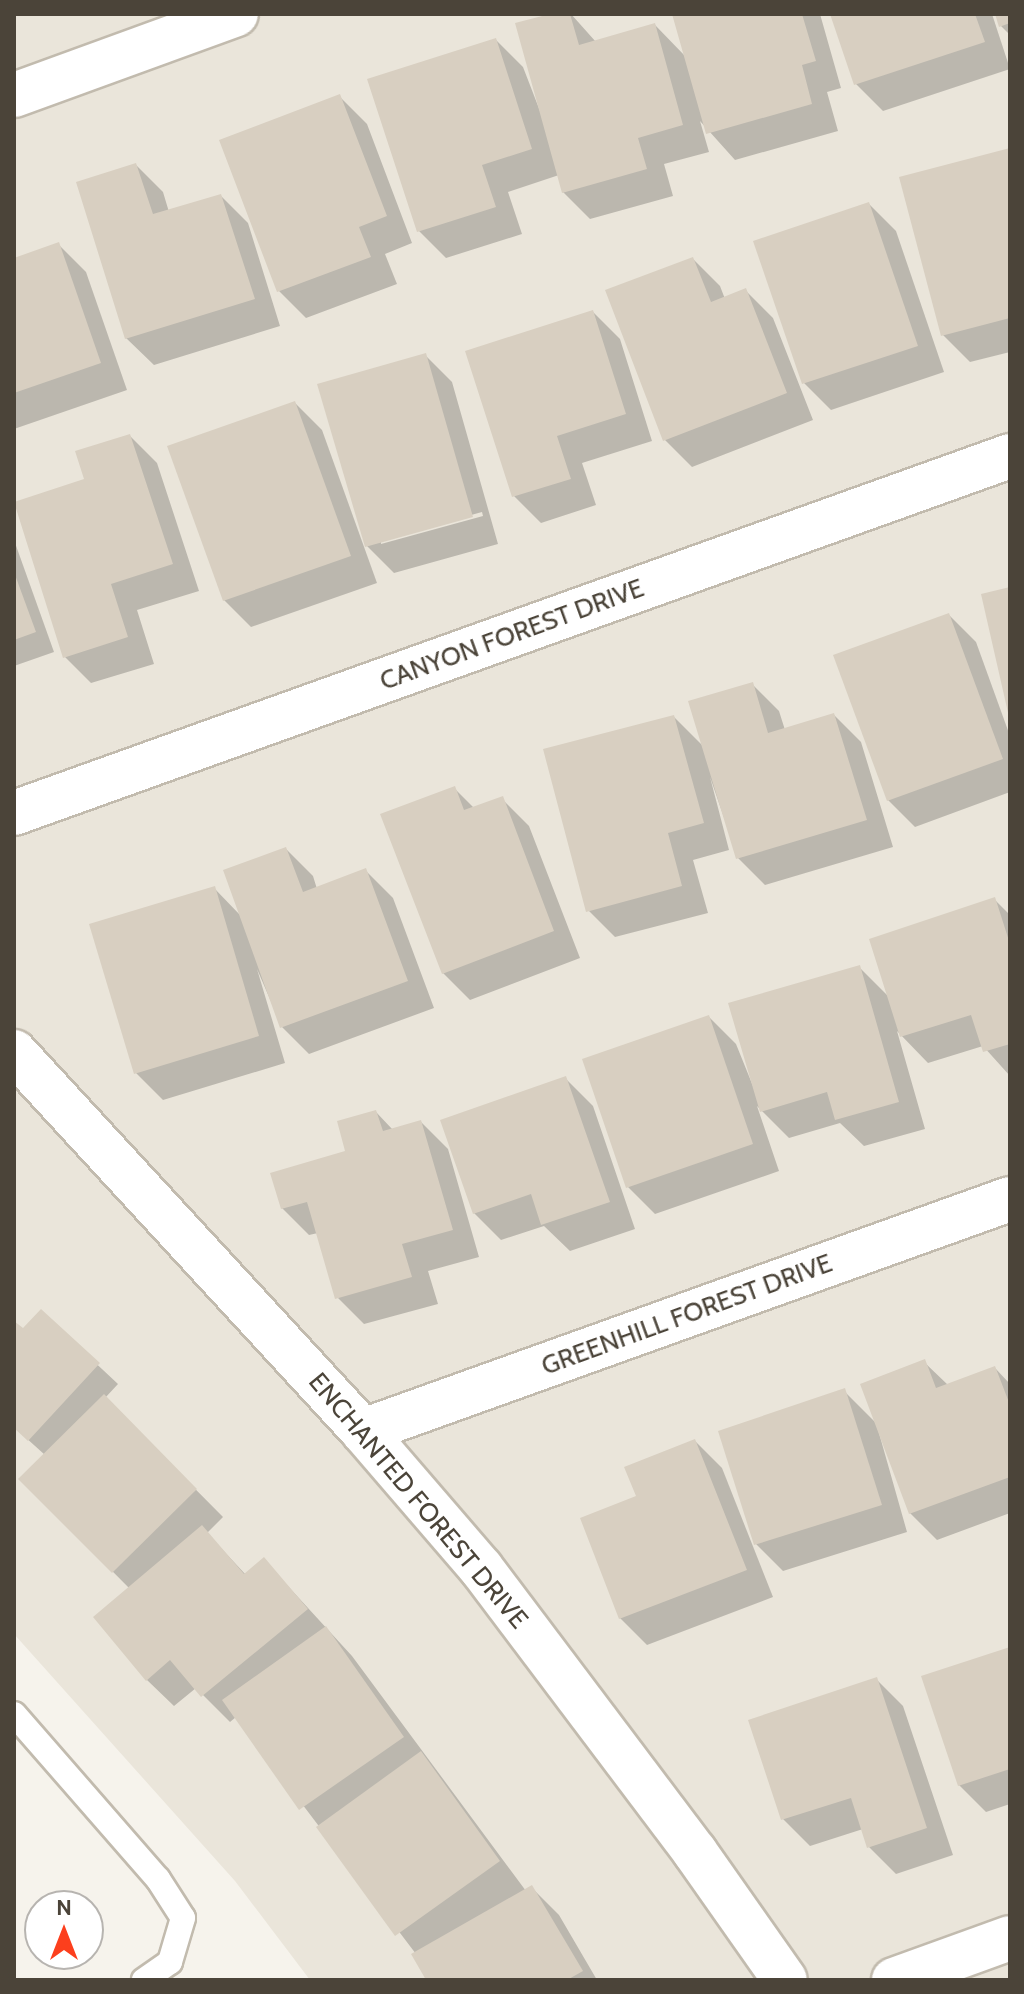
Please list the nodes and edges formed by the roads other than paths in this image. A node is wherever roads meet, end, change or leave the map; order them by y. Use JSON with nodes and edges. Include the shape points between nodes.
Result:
{"nodes":[{"id":1,"x":236,"y":14,"type":"edge"},
{"id":2,"x":14,"y":95,"type":"edge"},
{"id":3,"x":1010,"y":456,"type":"edge"},
{"id":4,"x":14,"y":813,"type":"edge"},
{"id":5,"x":14,"y":1052,"type":"edge"},
{"id":6,"x":1010,"y":1199,"type":"edge"},
{"id":7,"x":363,"y":1431,"type":"junction"},
{"id":8,"x":14,"y":1714,"type":"edge"},
{"id":9,"x":1010,"y":1938,"type":"edge"},
{"id":10,"x":144,"y":1980,"type":"edge"},
{"id":11,"x":785,"y":1980,"type":"edge"},
{"id":12,"x":894,"y":1980,"type":"edge"}],
"edges":[{"from":1,"to":2,"type":"street"},
{"from":3,"to":4,"type":"street","name":"CANYON FOREST DRIVE"},
{"from":5,"to":7,"type":"street","name":"ENCHANTED FOREST DRIVE"},
{"from":6,"to":7,"type":"street","name":"GREENHILL FOREST DRIVE"},
{"from":7,"to":11,"type":"street","name":"ENCHANTED FOREST DRIVE","via":[[481,1568]]},
{"from":8,"to":10,"type":"lane","via":[[158,1879],[183,1918],[170,1962]]},
{"from":9,"to":12,"type":"street"}]}
